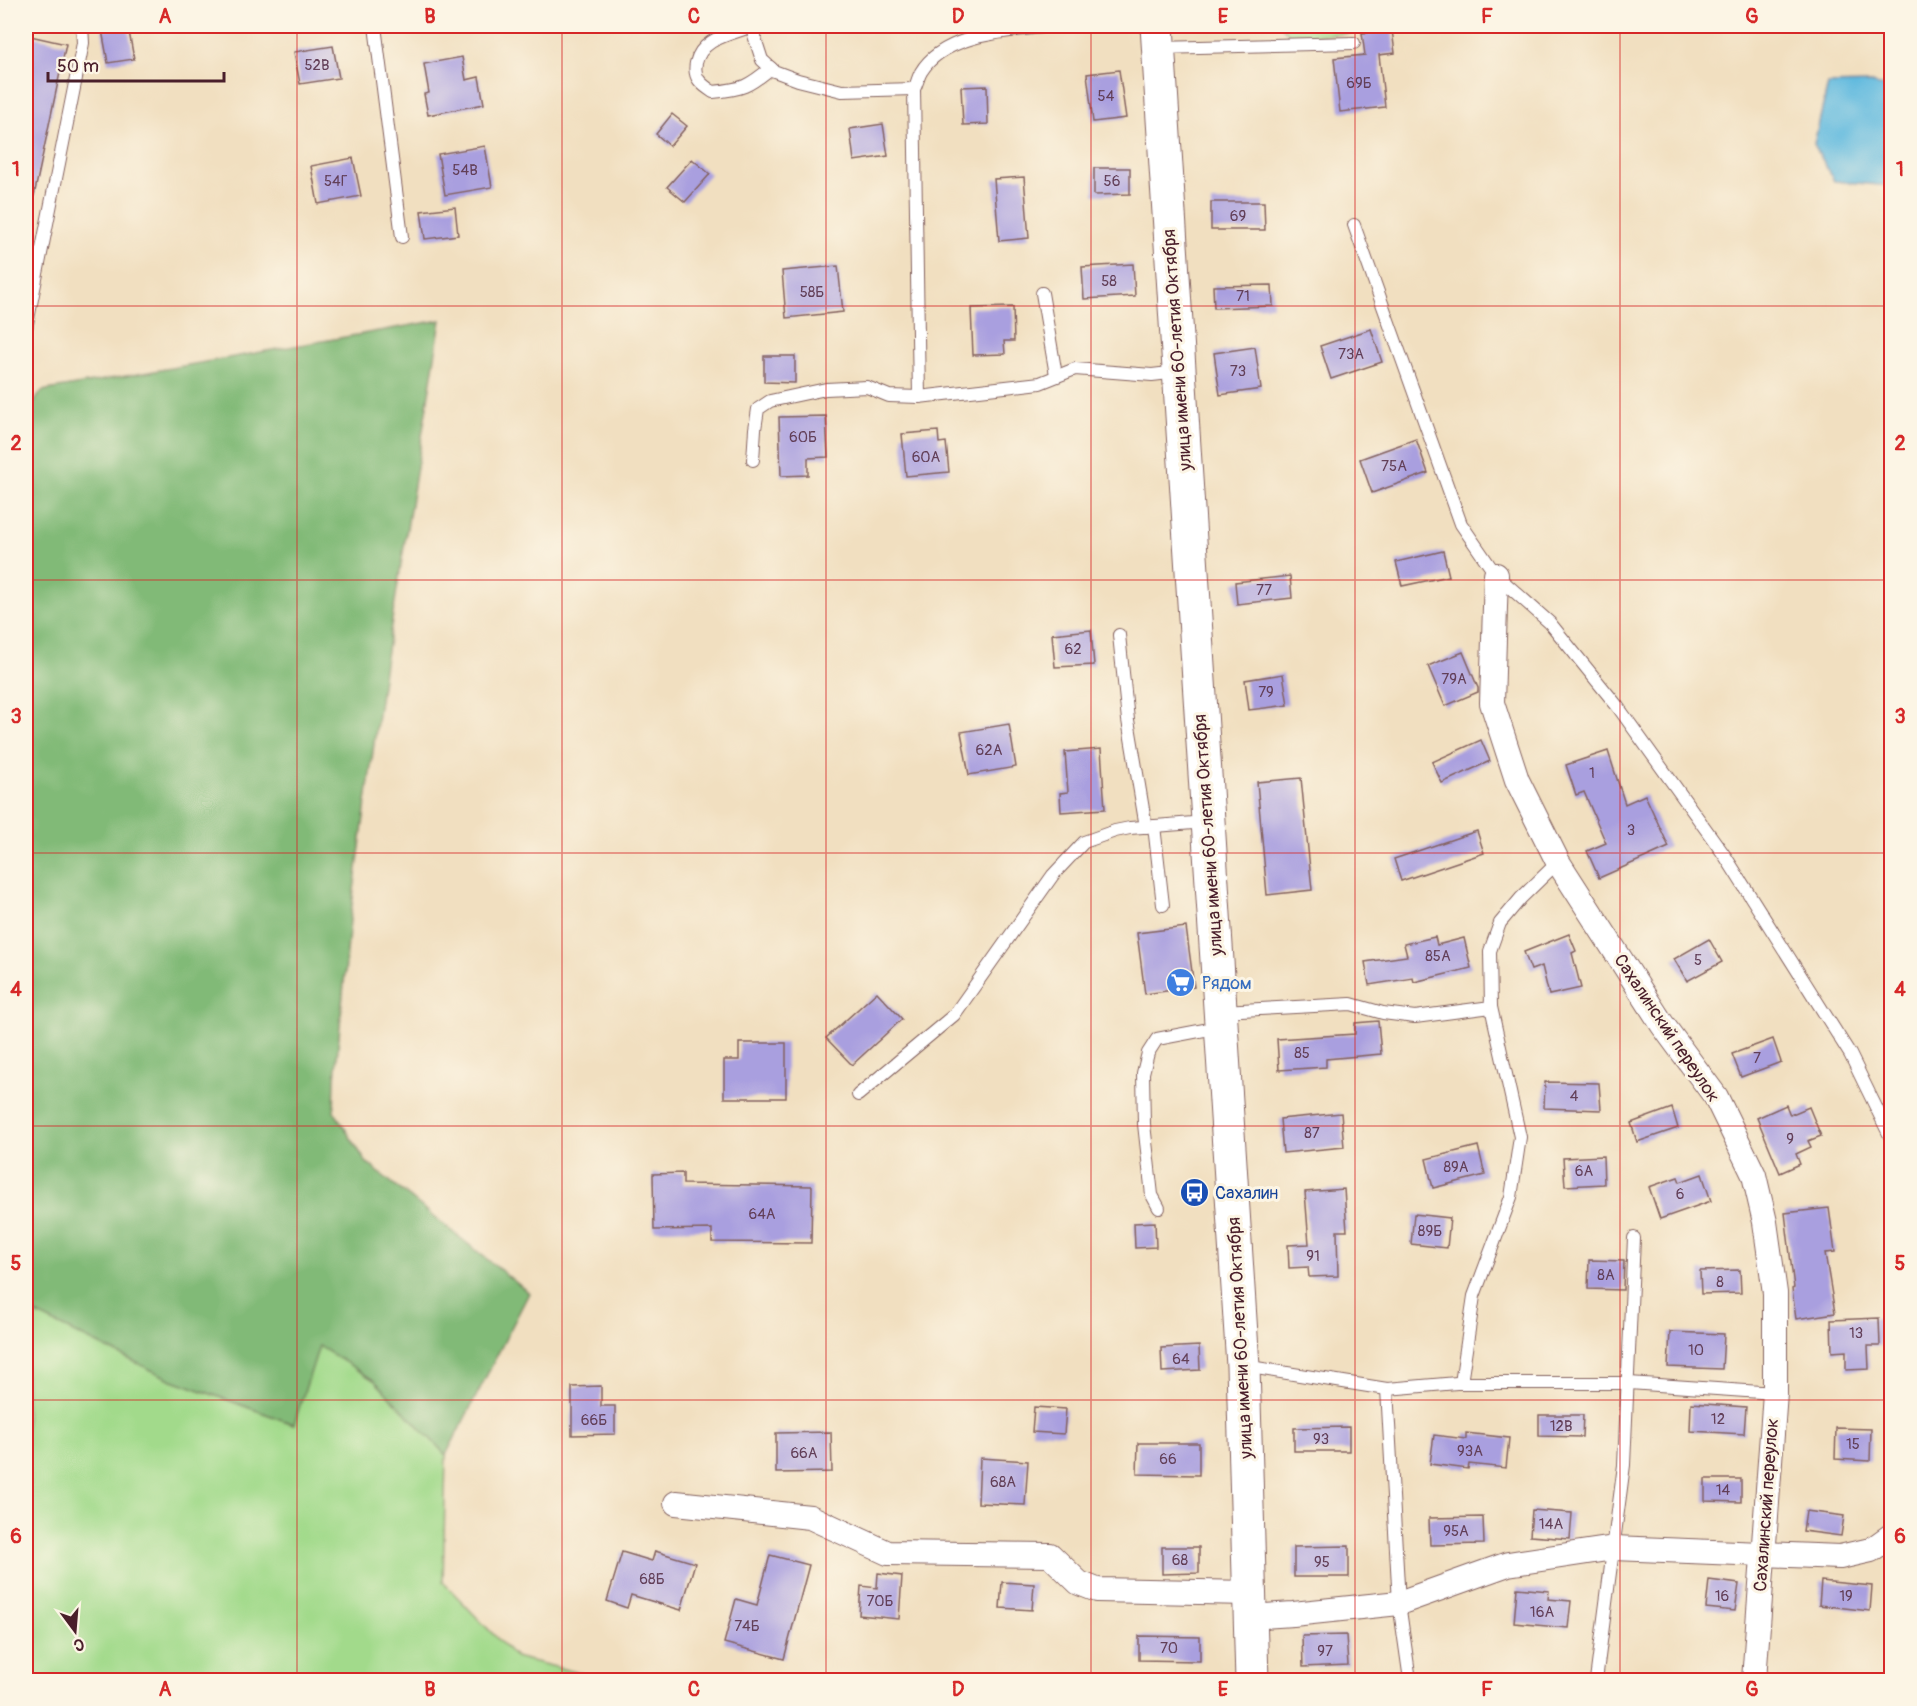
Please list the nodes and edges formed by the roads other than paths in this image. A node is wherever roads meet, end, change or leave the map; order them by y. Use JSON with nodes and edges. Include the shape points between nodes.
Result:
{"nodes":[{"id":1,"x":82,"y":26,"type":"edge"},
{"id":2,"x":375,"y":26,"type":"edge"},
{"id":3,"x":751,"y":26,"type":"edge"},
{"id":4,"x":1049,"y":26,"type":"edge"},
{"id":5,"x":1157,"y":37,"type":"edge"},
{"id":6,"x":1354,"y":43,"type":"dead end"},
{"id":7,"x":771,"y":68,"type":"junction"},
{"id":8,"x":914,"y":90,"type":"junction"},
{"id":9,"x":1354,"y":225,"type":"dead end"},
{"id":10,"x":402,"y":237,"type":"dead end"},
{"id":11,"x":1042,"y":293,"type":"dead end"},
{"id":12,"x":26,"y":329,"type":"edge"},
{"id":13,"x":1178,"y":372,"type":"junction"},
{"id":14,"x":1056,"y":375,"type":"junction"},
{"id":15,"x":919,"y":397,"type":"junction"},
{"id":16,"x":753,"y":460,"type":"dead end"},
{"id":17,"x":1496,"y":575,"type":"junction"},
{"id":18,"x":1119,"y":635,"type":"dead end"},
{"id":19,"x":1207,"y":822,"type":"junction"},
{"id":20,"x":1150,"y":827,"type":"junction"},
{"id":21,"x":1558,"y":862,"type":"junction"},
{"id":22,"x":1163,"y":905,"type":"dead end"},
{"id":23,"x":1491,"y":1007,"type":"junction"},
{"id":24,"x":1221,"y":1019,"type":"junction"},
{"id":25,"x":858,"y":1095,"type":"dead end"},
{"id":26,"x":1892,"y":1140,"type":"edge"},
{"id":27,"x":1160,"y":1208,"type":"dead end"},
{"id":28,"x":1634,"y":1238,"type":"dead end"},
{"id":29,"x":1243,"y":1366,"type":"junction"},
{"id":30,"x":1461,"y":1383,"type":"junction"},
{"id":31,"x":1629,"y":1383,"type":"junction"},
{"id":32,"x":1387,"y":1389,"type":"junction"},
{"id":33,"x":1775,"y":1393,"type":"junction"},
{"id":34,"x":675,"y":1503,"type":"dead end"},
{"id":35,"x":1892,"y":1535,"type":"edge"},
{"id":36,"x":1614,"y":1548,"type":"junction"},
{"id":37,"x":1762,"y":1552,"type":"junction"},
{"id":38,"x":1399,"y":1603,"type":"junction"},
{"id":39,"x":1250,"y":1605,"type":"junction"},
{"id":40,"x":1252,"y":1680,"type":"edge"},
{"id":41,"x":1410,"y":1680,"type":"edge"},
{"id":42,"x":1596,"y":1680,"type":"edge"},
{"id":43,"x":1754,"y":1680,"type":"edge"}],
"edges":[{"from":1,"to":12,"type":"lane","via":[[83,43]]},
{"from":2,"to":10,"type":"lane"},
{"from":3,"to":7,"type":"lane","via":[[762,60]]},
{"from":3,"to":7,"type":"lane","via":[[712,40],[698,53],[695,71],[699,82],[713,92],[734,90],[752,84]]},
{"from":4,"to":8,"type":"lane","via":[[963,40],[942,51],[922,71]]},
{"from":5,"to":6,"type":"lane"},
{"from":5,"to":13,"type":"main road","name":"улица имени 60-летия Октября"},
{"from":7,"to":8,"type":"lane","via":[[798,81],[842,91]]},
{"from":8,"to":15,"type":"lane"},
{"from":9,"to":17,"type":"lane","via":[[1461,524]]},
{"from":11,"to":14,"type":"lane"},
{"from":13,"to":14,"type":"lane","via":[[1152,375],[1075,369]]},
{"from":13,"to":19,"type":"main road","name":"улица имени 60-летия Октября"},
{"from":14,"to":15,"type":"lane","via":[[1040,382]]},
{"from":15,"to":16,"type":"lane","via":[[889,396],[867,387],[826,389],[770,401],[758,409]]},
{"from":17,"to":21,"type":"street","name":"Сахалинский переулок","via":[[1492,703],[1517,780]]},
{"from":17,"to":26,"type":"lane","via":[[1550,623],[1618,707],[1725,856],[1850,1053]]},
{"from":18,"to":20,"type":"lane","via":[[1128,720]]},
{"from":19,"to":20,"type":"lane"},
{"from":19,"to":24,"type":"main road","name":"улица имени 60-летия Октября"},
{"from":20,"to":22,"type":"lane"},
{"from":20,"to":25,"type":"lane","via":[[1115,831],[1084,842],[1053,875],[954,1015]]},
{"from":21,"to":23,"type":"lane","via":[[1500,923],[1490,951]]},
{"from":21,"to":33,"type":"street","name":"Сахалинский переулок","via":[[1662,1024],[1716,1097],[1754,1175],[1775,1293]]},
{"from":23,"to":24,"type":"lane","via":[[1415,1017],[1351,1004]]},
{"from":23,"to":30,"type":"lane","via":[[1520,1137],[1511,1197],[1474,1296]]},
{"from":24,"to":27,"type":"lane","via":[[1157,1039],[1148,1053],[1143,1073],[1144,1124],[1152,1195]]},
{"from":24,"to":29,"type":"main road","name":"улица имени 60-летия Октября"},
{"from":28,"to":31,"type":"lane"},
{"from":29,"to":32,"type":"lane"},
{"from":29,"to":39,"type":"main road","name":"улица имени 60-летия Октября"},
{"from":30,"to":31,"type":"lane"},
{"from":30,"to":32,"type":"lane"},
{"from":31,"to":33,"type":"lane"},
{"from":31,"to":36,"type":"lane"},
{"from":32,"to":38,"type":"lane"},
{"from":33,"to":37,"type":"street","name":"Сахалинский переулок"},
{"from":34,"to":39,"type":"street","via":[[810,1517],[888,1553],[1050,1555],[1079,1583],[1097,1590]]},
{"from":35,"to":37,"type":"street","via":[[1871,1550],[1840,1557]]},
{"from":36,"to":37,"type":"street"},
{"from":36,"to":38,"type":"street","via":[[1509,1564]]},
{"from":36,"to":42,"type":"lane"},
{"from":37,"to":43,"type":"street","name":"Сахалинский переулок"},
{"from":38,"to":39,"type":"street","via":[[1293,1614]]},
{"from":38,"to":41,"type":"lane"},
{"from":39,"to":40,"type":"main road","name":"улица имени 60-летия Октября"}]}
